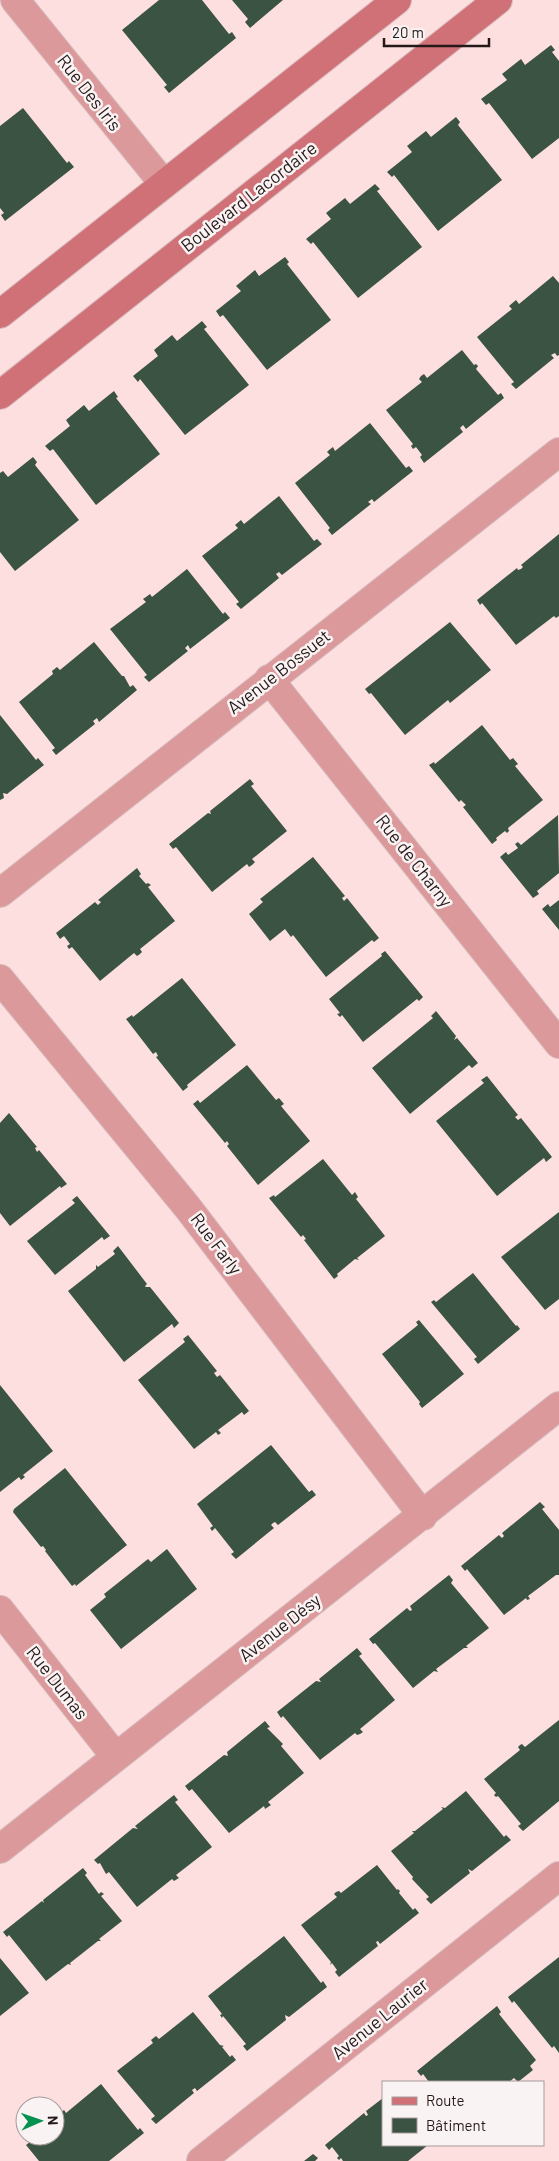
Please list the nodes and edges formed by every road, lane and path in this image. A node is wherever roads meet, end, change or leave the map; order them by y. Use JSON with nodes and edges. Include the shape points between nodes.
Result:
{"nodes":[{"id":1,"x":15,"y":0,"type":"edge"},
{"id":2,"x":396,"y":0,"type":"edge"},
{"id":3,"x":498,"y":0,"type":"edge"},
{"id":4,"x":164,"y":184,"type":"junction"},
{"id":5,"x":0,"y":314,"type":"edge"},
{"id":6,"x":0,"y":395,"type":"edge"},
{"id":7,"x":559,"y":452,"type":"edge"},
{"id":8,"x":269,"y":679,"type":"junction"},
{"id":9,"x":0,"y":893,"type":"edge"},
{"id":10,"x":0,"y":979,"type":"edge"},
{"id":11,"x":559,"y":1044,"type":"edge"},
{"id":12,"x":559,"y":1406,"type":"edge"},
{"id":13,"x":423,"y":1516,"type":"junction"},
{"id":14,"x":0,"y":1610,"type":"edge"},
{"id":15,"x":115,"y":1756,"type":"junction"},
{"id":16,"x":0,"y":1849,"type":"edge"},
{"id":17,"x":559,"y":1876,"type":"edge"},
{"id":18,"x":201,"y":2161,"type":"edge"}],
"edges":[{"from":1,"to":4,"type":"street","name":"Rue Des Iris"},
{"from":2,"to":4,"type":"main road"},
{"from":3,"to":6,"type":"main road","name":"Boulevard Lacordaire"},
{"from":4,"to":5,"type":"main road"},
{"from":7,"to":8,"type":"street","name":"Avenue Bossuet"},
{"from":8,"to":9,"type":"street","name":"Avenue Bossuet"},
{"from":8,"to":11,"type":"street","name":"Rue de Charny"},
{"from":10,"to":13,"type":"street","name":"Rue Farly","via":[[188,1208]]},
{"from":12,"to":13,"type":"street","name":"Avenue Désy"},
{"from":13,"to":15,"type":"street","name":"Avenue Désy"},
{"from":14,"to":15,"type":"street","name":"Rue Dumas"},
{"from":15,"to":16,"type":"street","name":"Avenue Désy"},
{"from":17,"to":18,"type":"street","name":"Avenue Laurier"}]}
